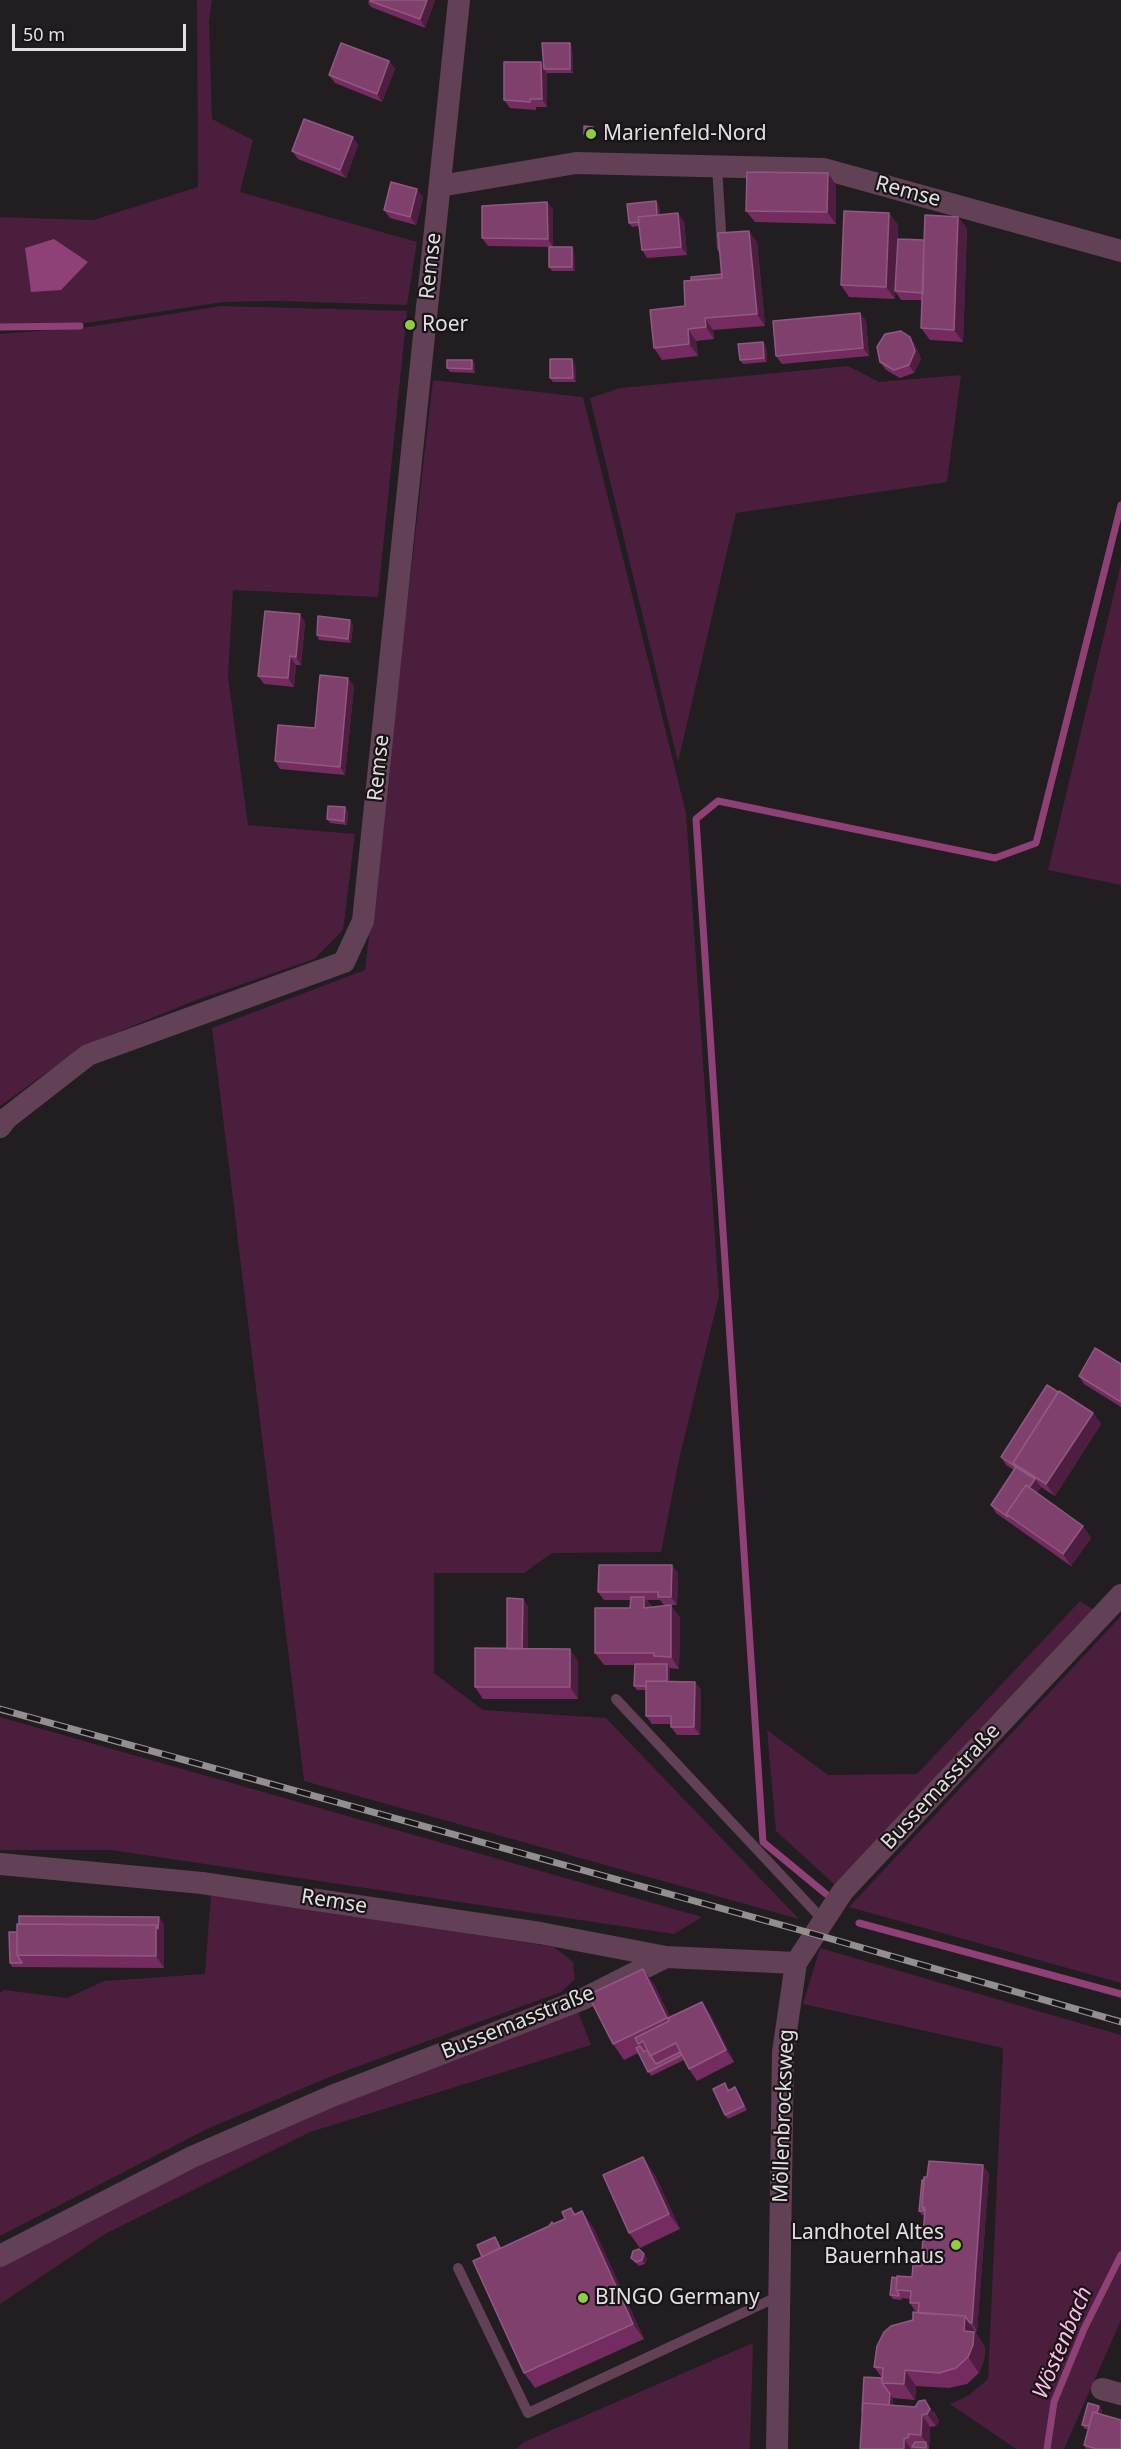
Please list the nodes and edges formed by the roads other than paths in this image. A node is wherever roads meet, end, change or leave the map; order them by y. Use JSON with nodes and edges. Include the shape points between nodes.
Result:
{"nodes":[{"id":1,"x":459,"y":0,"type":"edge"},
{"id":2,"x":717,"y":166,"type":"junction"},
{"id":3,"x":440,"y":186,"type":"junction"},
{"id":4,"x":1121,"y":251,"type":"edge"},
{"id":5,"x":723,"y":260,"type":"edge"},
{"id":6,"x":0,"y":1126,"type":"edge"},
{"id":7,"x":1121,"y":1595,"type":"edge"},
{"id":8,"x":616,"y":1699,"type":"dead end"},
{"id":9,"x":0,"y":1864,"type":"edge"},
{"id":10,"x":823,"y":1920,"type":"junction"},
{"id":11,"x":666,"y":1957,"type":"junction"},
{"id":12,"x":796,"y":1963,"type":"junction"},
{"id":13,"x":0,"y":2256,"type":"edge"},
{"id":14,"x":458,"y":2268,"type":"dead end"},
{"id":15,"x":779,"y":2296,"type":"junction"},
{"id":16,"x":777,"y":2449,"type":"edge"}],
"edges":[{"from":1,"to":3,"type":"street","name":"Remse"},
{"from":2,"to":3,"type":"street","name":"Remse","via":[[576,163]]},
{"from":2,"to":4,"type":"street","name":"Remse","via":[[824,169]]},
{"from":2,"to":5,"type":"lane"},
{"from":3,"to":6,"type":"street","name":"Remse","via":[[363,921],[344,962],[88,1055]]},
{"from":7,"to":10,"type":"street","name":"Bussemasstraße","via":[[843,1891]]},
{"from":8,"to":10,"type":"lane"},
{"from":9,"to":11,"type":"street","name":"Remse","via":[[202,1882],[540,1933]]},
{"from":10,"to":12,"type":"street","name":"Bussemasstraße"},
{"from":11,"to":12,"type":"street","name":"Bussemasstraße"},
{"from":11,"to":13,"type":"street","name":"Bussemasstraße","via":[[583,1999],[332,2096],[192,2157]]},
{"from":12,"to":15,"type":"street","name":"Möllenbrocksweg","via":[[783,2052]]},
{"from":14,"to":15,"type":"lane","via":[[528,2413]]},
{"from":15,"to":16,"type":"street","name":"Möllenbrocksweg"}]}
